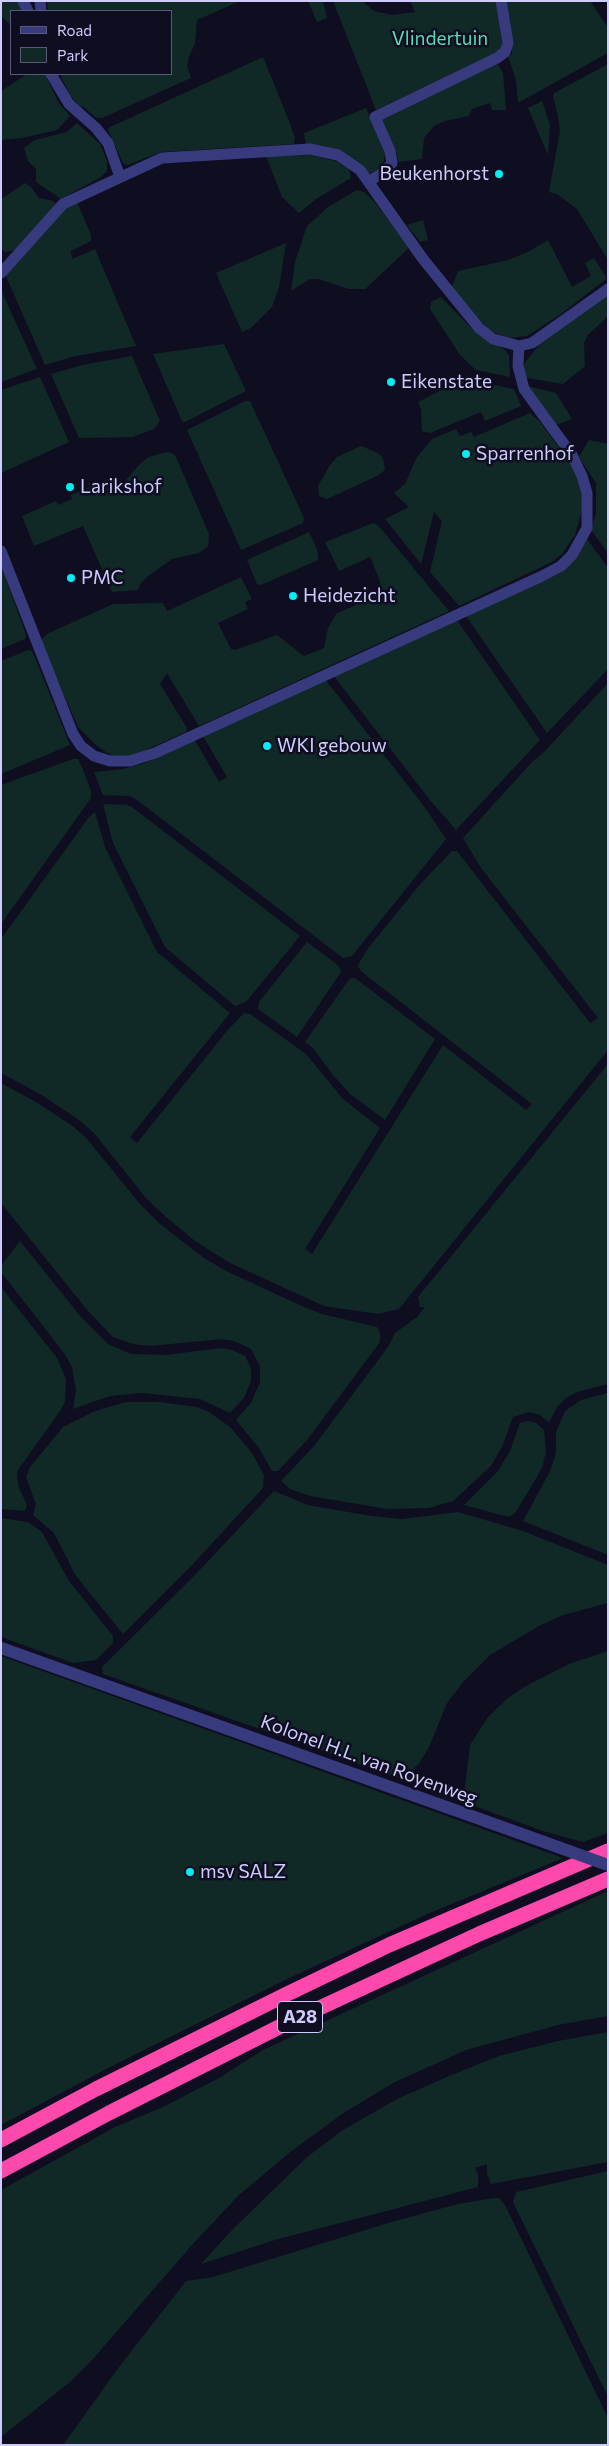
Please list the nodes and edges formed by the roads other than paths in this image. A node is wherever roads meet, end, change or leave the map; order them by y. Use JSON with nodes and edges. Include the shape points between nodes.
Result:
{"nodes":[{"id":1,"x":502,"y":1,"type":"edge"},
{"id":2,"x":53,"y":75,"type":"edge"},
{"id":3,"x":120,"y":177,"type":"junction"},
{"id":4,"x":369,"y":181,"type":"junction"},
{"id":5,"x":1,"y":273,"type":"edge"},
{"id":6,"x":608,"y":289,"type":"edge"},
{"id":7,"x":519,"y":346,"type":"junction"},
{"id":8,"x":1,"y":551,"type":"edge"},
{"id":9,"x":1,"y":1648,"type":"edge"},
{"id":10,"x":608,"y":1851,"type":"edge"},
{"id":11,"x":608,"y":1865,"type":"edge"},
{"id":12,"x":608,"y":1879,"type":"edge"},
{"id":13,"x":1,"y":2140,"type":"edge"},
{"id":14,"x":1,"y":2171,"type":"edge"}],
"edges":[{"from":1,"to":4,"type":"street","via":[[508,43],[505,52],[375,117],[392,163],[383,174]]},
{"from":2,"to":3,"type":"street","via":[[69,104],[108,143]]},
{"from":3,"to":4,"type":"street","via":[[167,157],[310,149],[344,158]]},
{"from":3,"to":5,"type":"street","via":[[63,204]]},
{"from":4,"to":7,"type":"street","via":[[423,259],[479,328],[493,339]]},
{"from":6,"to":7,"type":"street","via":[[544,336]]},
{"from":7,"to":8,"type":"street","via":[[518,366],[524,389],[572,455],[587,493],[587,528],[572,555],[561,566],[540,577],[154,753],[130,761],[110,761],[94,756],[81,746],[73,734]]},
{"from":9,"to":11,"type":"street","name":"Kolonel H.L. van Royenweg","bridge":true},
{"from":10,"to":13,"type":"highway","number":"A28","via":[[302,1986]]},
{"from":12,"to":14,"type":"highway","number":"A28","via":[[479,1934],[287,2023],[117,2108]]}]}
